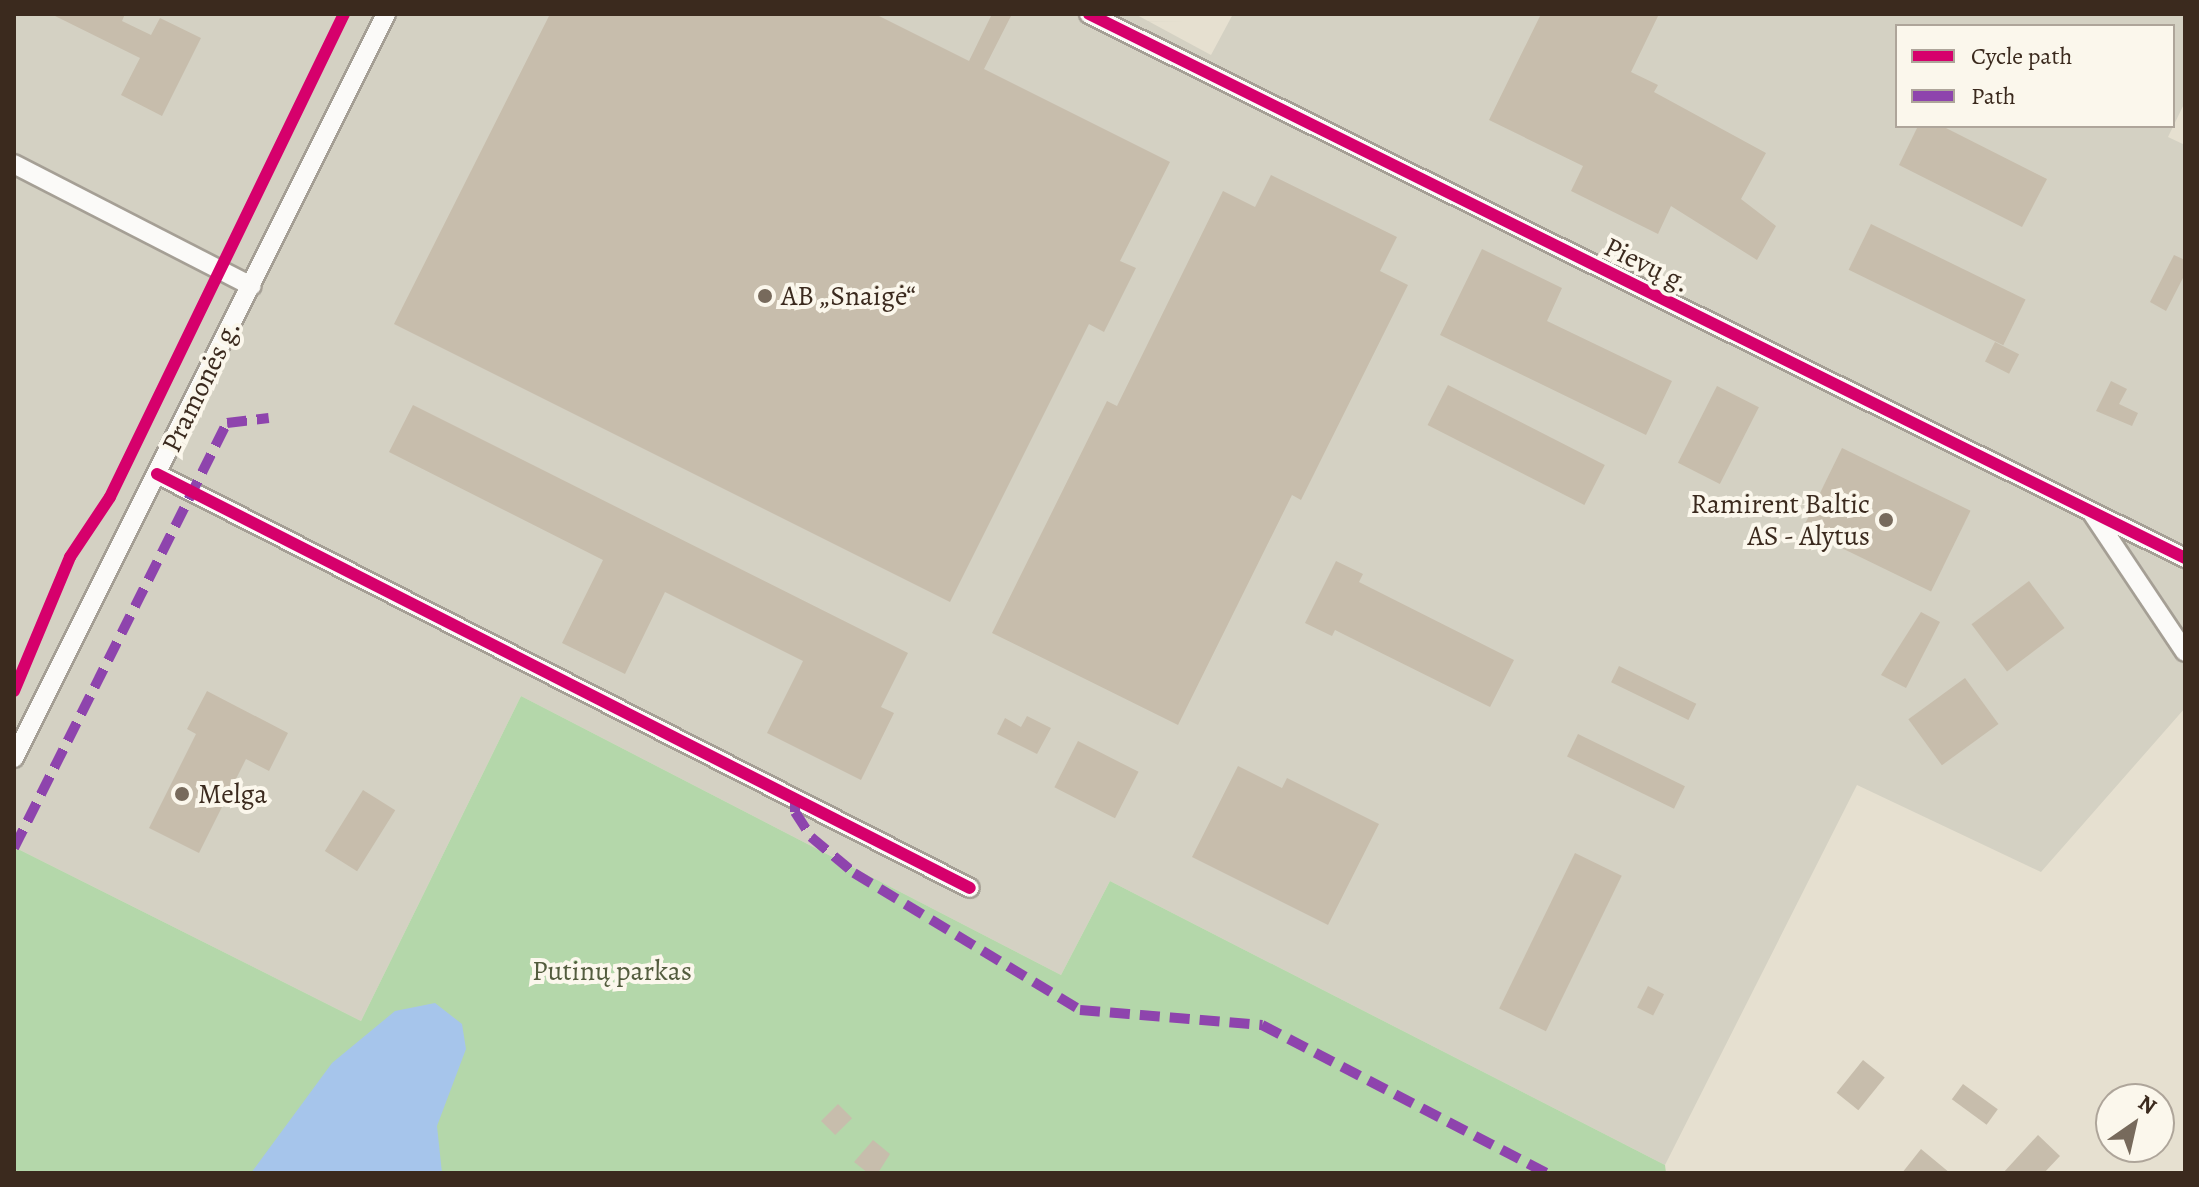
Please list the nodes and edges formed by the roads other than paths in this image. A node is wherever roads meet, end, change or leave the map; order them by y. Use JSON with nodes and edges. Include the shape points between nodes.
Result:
{"nodes":[{"id":1,"x":386,"y":14,"type":"edge"},
{"id":2,"x":1089,"y":14,"type":"edge"},
{"id":3,"x":14,"y":164,"type":"edge"},
{"id":4,"x":251,"y":286,"type":"junction"},
{"id":5,"x":157,"y":474,"type":"junction"},
{"id":6,"x":2091,"y":511,"type":"junction"},
{"id":7,"x":2185,"y":558,"type":"edge"},
{"id":8,"x":2185,"y":652,"type":"edge"},
{"id":9,"x":14,"y":758,"type":"edge"},
{"id":10,"x":970,"y":888,"type":"dead end"}],
"edges":[{"from":1,"to":4,"type":"street","name":"Pramonės g."},
{"from":2,"to":6,"type":"street","name":"Pievų g."},
{"from":3,"to":4,"type":"street"},
{"from":4,"to":5,"type":"street","name":"Pramonės g."},
{"from":5,"to":9,"type":"street","name":"Pramonės g."},
{"from":5,"to":10,"type":"street"},
{"from":6,"to":7,"type":"street","name":"Pievų g."},
{"from":6,"to":8,"type":"street"}]}
